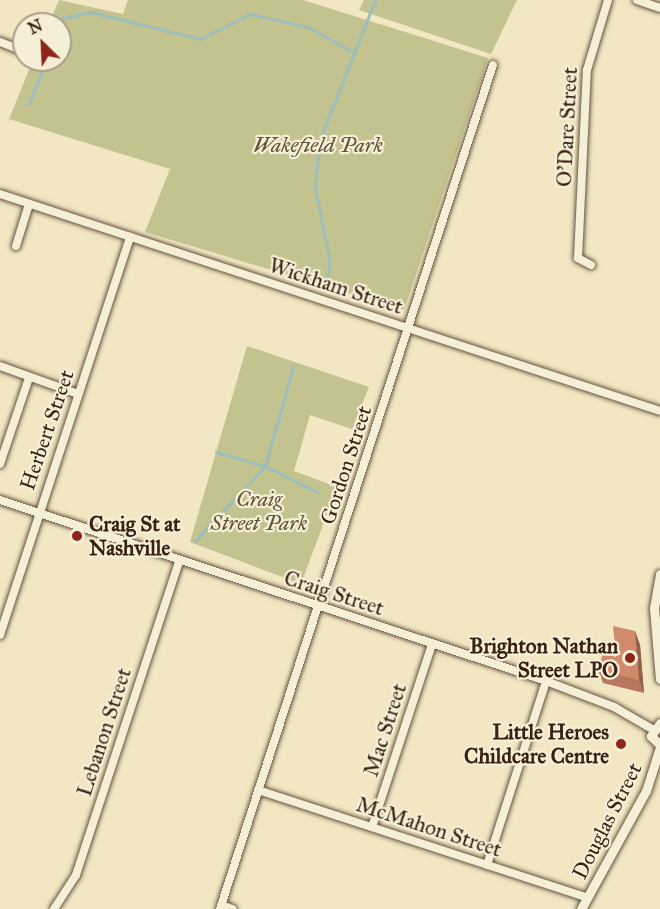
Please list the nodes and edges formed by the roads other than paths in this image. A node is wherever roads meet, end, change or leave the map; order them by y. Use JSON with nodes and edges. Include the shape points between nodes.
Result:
{"nodes":[{"id":1,"x":608,"y":0,"type":"edge"},
{"id":2,"x":637,"y":0,"type":"edge"},
{"id":3,"x":660,"y":8,"type":"edge"},
{"id":4,"x":493,"y":65,"type":"dead end"},
{"id":5,"x":0,"y":194,"type":"edge"},
{"id":6,"x":29,"y":204,"type":"junction"},
{"id":7,"x":130,"y":237,"type":"junction"},
{"id":8,"x":16,"y":246,"type":"dead end"},
{"id":9,"x":591,"y":266,"type":"dead end"},
{"id":10,"x":410,"y":329,"type":"junction"},
{"id":11,"x":0,"y":366,"type":"edge"},
{"id":12,"x":29,"y":378,"type":"junction"},
{"id":13,"x":78,"y":394,"type":"junction"},
{"id":14,"x":660,"y":411,"type":"edge"},
{"id":15,"x":0,"y":464,"type":"edge"},
{"id":16,"x":0,"y":500,"type":"edge"},
{"id":17,"x":39,"y":514,"type":"junction"},
{"id":18,"x":179,"y":561,"type":"junction"},
{"id":19,"x":660,"y":574,"type":"edge"},
{"id":20,"x":658,"y":585,"type":"edge"},
{"id":21,"x":318,"y":607,"type":"junction"},
{"id":22,"x":0,"y":635,"type":"edge"},
{"id":23,"x":432,"y":645,"type":"junction"},
{"id":24,"x":660,"y":679,"type":"edge"},
{"id":25,"x":546,"y":681,"type":"junction"},
{"id":26,"x":656,"y":726,"type":"edge"},
{"id":27,"x":660,"y":746,"type":"edge"},
{"id":28,"x":258,"y":790,"type":"junction"},
{"id":29,"x":372,"y":827,"type":"junction"},
{"id":30,"x":487,"y":865,"type":"junction"},
{"id":31,"x":588,"y":898,"type":"junction"},
{"id":32,"x":220,"y":907,"type":"edge"},
{"id":33,"x":54,"y":909,"type":"edge"},
{"id":34,"x":232,"y":909,"type":"edge"},
{"id":35,"x":581,"y":909,"type":"edge"}],
"edges":[{"from":1,"to":9,"type":"street","name":"O'Dare Street","via":[[587,70],[579,258]]},
{"from":2,"to":3,"type":"street"},
{"from":4,"to":10,"type":"street","name":"Gordon Street"},
{"from":5,"to":6,"type":"street","name":"Wickham Street"},
{"from":6,"to":7,"type":"street","name":"Wickham Street"},
{"from":6,"to":8,"type":"street"},
{"from":7,"to":10,"type":"street","name":"Wickham Street"},
{"from":7,"to":13,"type":"street","name":"Herbert Street"},
{"from":10,"to":14,"type":"street","name":"Wickham Street"},
{"from":10,"to":21,"type":"street","name":"Gordon Street"},
{"from":11,"to":12,"type":"street"},
{"from":12,"to":13,"type":"street"},
{"from":12,"to":15,"type":"street"},
{"from":13,"to":17,"type":"street","name":"Herbert Street"},
{"from":16,"to":17,"type":"street","name":"Craig Street"},
{"from":17,"to":18,"type":"street","name":"Craig Street"},
{"from":17,"to":22,"type":"street","name":"Herbert Street"},
{"from":18,"to":21,"type":"street","name":"Craig Street"},
{"from":18,"to":33,"type":"street","name":"Lebanon Street","via":[[76,874]]},
{"from":19,"to":20,"type":"street"},
{"from":20,"to":24,"type":"street"},
{"from":21,"to":23,"type":"street","name":"Craig Street"},
{"from":21,"to":28,"type":"street","name":"Gordon Street"},
{"from":23,"to":25,"type":"street","name":"Craig Street"},
{"from":23,"to":29,"type":"street","name":"Mac Street"},
{"from":25,"to":26,"type":"street","name":"Craig Street"},
{"from":25,"to":30,"type":"street"},
{"from":26,"to":27,"type":"street","via":[[652,739]]},
{"from":27,"to":31,"type":"street","name":"Douglas Street","via":[[646,791]]},
{"from":28,"to":29,"type":"street","name":"McMahon Street"},
{"from":28,"to":32,"type":"street","name":"Gordon Street"},
{"from":29,"to":30,"type":"street","name":"McMahon Street"},
{"from":30,"to":31,"type":"street","name":"McMahon Street"},
{"from":31,"to":35,"type":"street","name":"Douglas Street"},
{"from":32,"to":34,"type":"street"}]}
